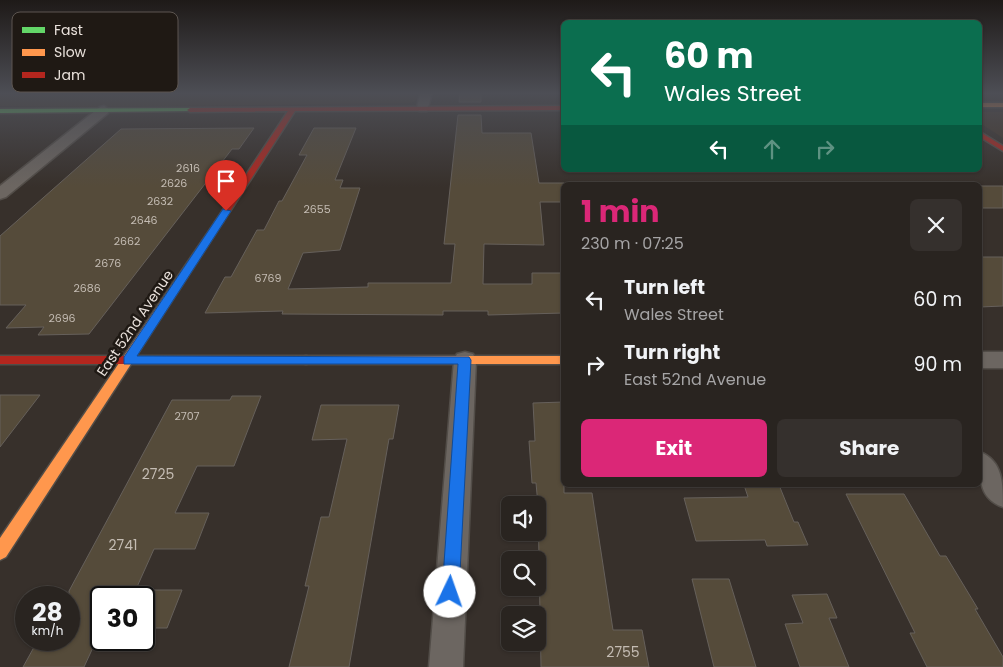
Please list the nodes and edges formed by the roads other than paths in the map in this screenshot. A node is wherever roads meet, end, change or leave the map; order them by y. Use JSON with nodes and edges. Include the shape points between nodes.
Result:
{"nodes":[{"id":1,"x":87,"y":124,"type":"edge"},
{"id":2,"x":283,"y":124,"type":"edge"},
{"id":3,"x":982,"y":135,"type":"edge"},
{"id":4,"x":1003,"y":149,"type":"edge"},
{"id":5,"x":0,"y":194,"type":"edge"},
{"id":6,"x":0,"y":360,"type":"edge"},
{"id":7,"x":128,"y":360,"type":"junction"},
{"id":8,"x":465,"y":360,"type":"junction"},
{"id":9,"x":561,"y":360,"type":"edge"},
{"id":10,"x":982,"y":360,"type":"edge"},
{"id":11,"x":1003,"y":360,"type":"edge"},
{"id":12,"x":982,"y":466,"type":"edge"},
{"id":13,"x":1003,"y":495,"type":"edge"},
{"id":14,"x":0,"y":552,"type":"edge"},
{"id":15,"x":446,"y":667,"type":"edge"}],
"edges":[{"from":1,"to":5,"type":"street"},
{"from":2,"to":7,"type":"street","name":"East 52nd Avenue"},
{"from":3,"to":4,"type":"street"},
{"from":6,"to":7,"type":"street"},
{"from":7,"to":8,"type":"street"},
{"from":7,"to":14,"type":"street","name":"East 52nd Avenue"},
{"from":8,"to":9,"type":"street"},
{"from":8,"to":15,"type":"street"},
{"from":10,"to":11,"type":"street"},
{"from":12,"to":13,"type":"street"}]}
